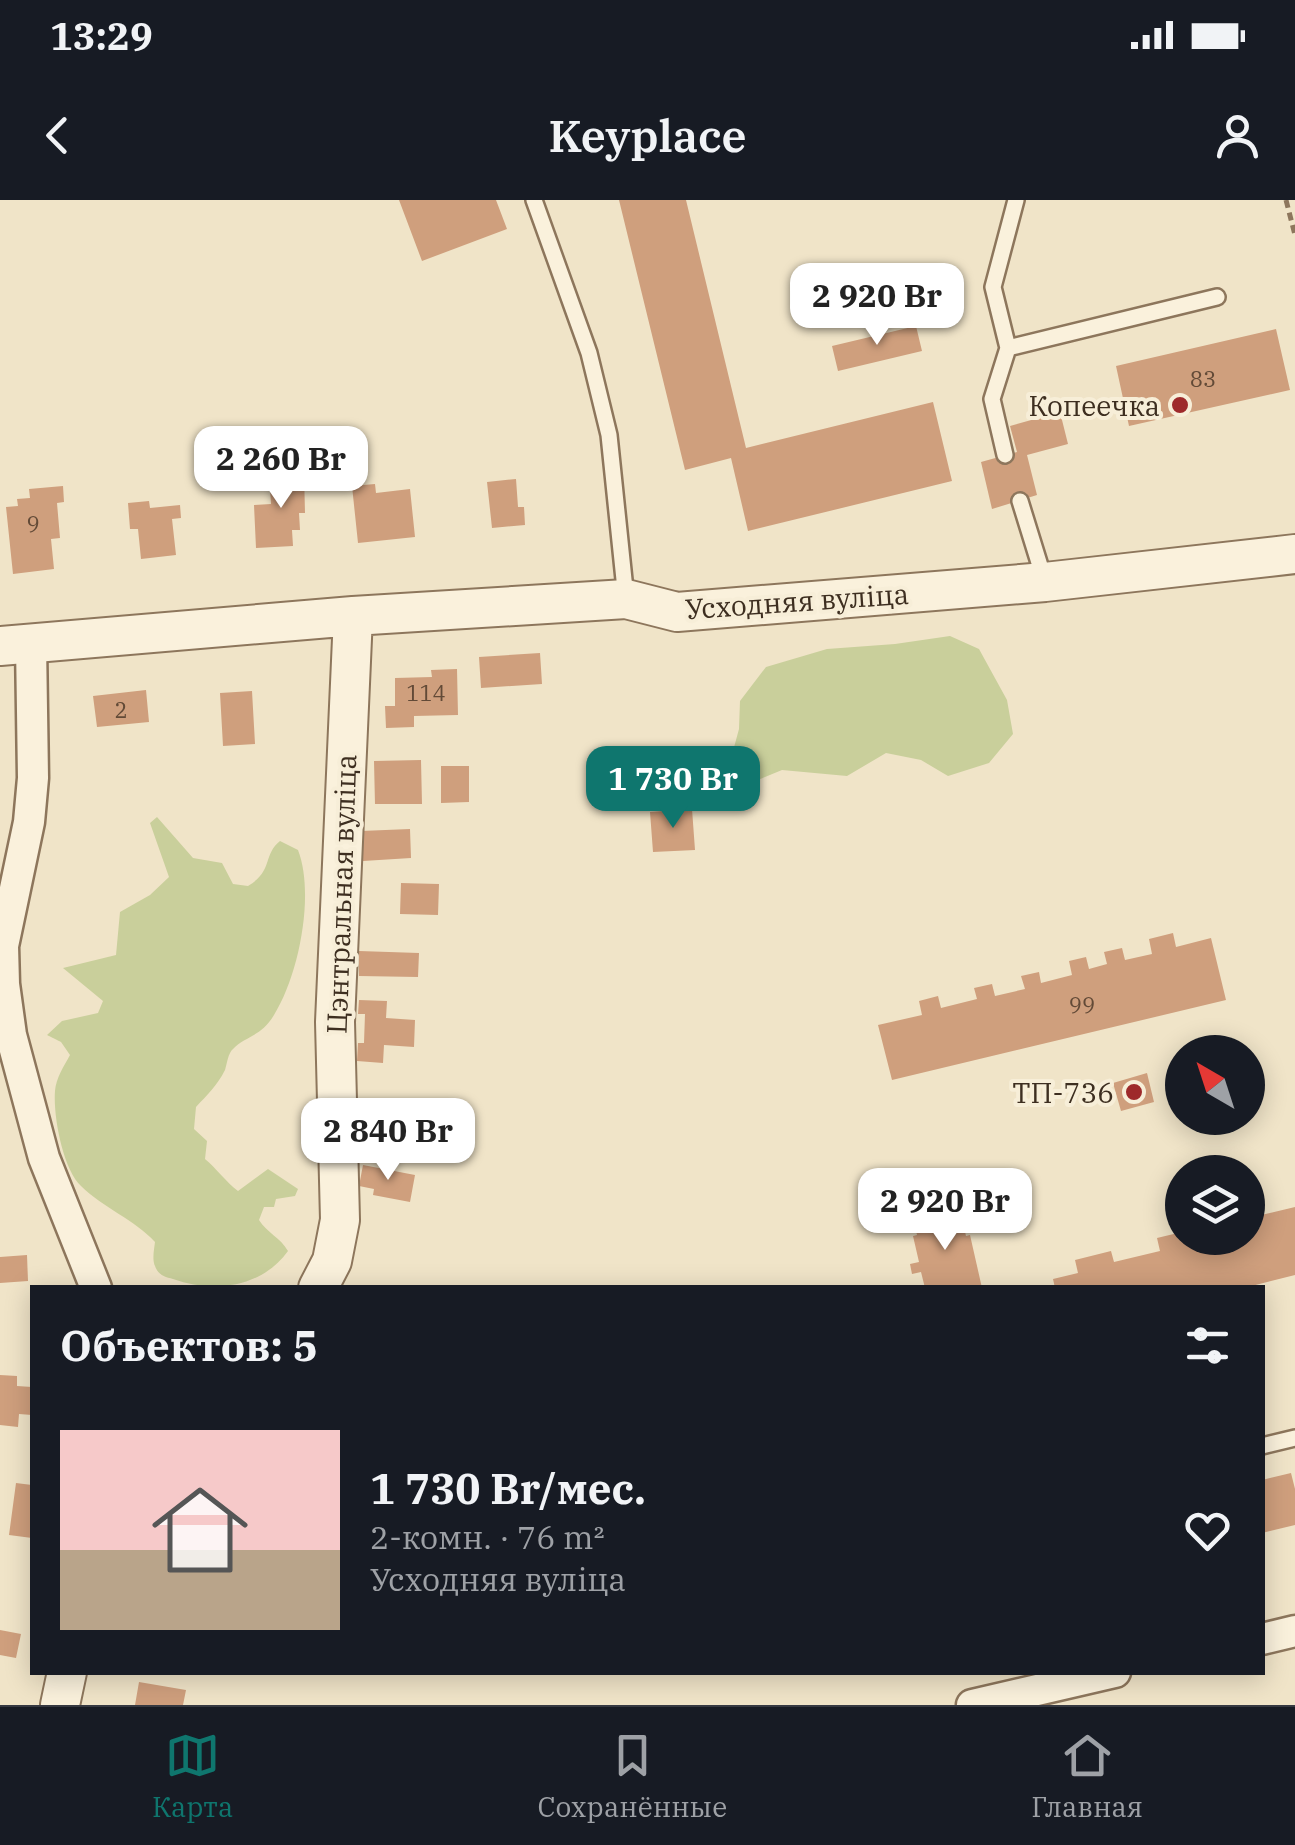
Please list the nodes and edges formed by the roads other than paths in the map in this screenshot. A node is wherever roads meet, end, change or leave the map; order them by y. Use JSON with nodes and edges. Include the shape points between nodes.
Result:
{"nodes":[{"id":1,"x":534,"y":200,"type":"edge"},
{"id":2,"x":1016,"y":200,"type":"edge"},
{"id":3,"x":1217,"y":297,"type":"dead end"},
{"id":4,"x":1008,"y":348,"type":"junction"},
{"id":5,"x":1006,"y":455,"type":"dead end"},
{"id":6,"x":1020,"y":500,"type":"dead end"},
{"id":7,"x":1295,"y":554,"type":"edge"},
{"id":8,"x":1045,"y":582,"type":"junction"},
{"id":9,"x":626,"y":599,"type":"junction"},
{"id":10,"x":353,"y":616,"type":"junction"},
{"id":11,"x":16,"y":644,"type":"edge"},
{"id":12,"x":95,"y":1285,"type":"edge"},
{"id":13,"x":320,"y":1285,"type":"edge"},
{"id":14,"x":1295,"y":1438,"type":"edge"},
{"id":15,"x":1265,"y":1445,"type":"edge"},
{"id":16,"x":1295,"y":1631,"type":"edge"},
{"id":17,"x":1265,"y":1638,"type":"edge"},
{"id":18,"x":66,"y":1675,"type":"edge"},
{"id":19,"x":1101,"y":1675,"type":"edge"},
{"id":20,"x":60,"y":1705,"type":"edge"},
{"id":21,"x":972,"y":1705,"type":"edge"}],
"edges":[{"from":1,"to":9,"type":"lane","via":[[590,353],[609,435]]},
{"from":2,"to":4,"type":"lane","via":[[993,287]]},
{"from":3,"to":4,"type":"lane"},
{"from":4,"to":5,"type":"lane","via":[[992,399]]},
{"from":6,"to":8,"type":"lane"},
{"from":7,"to":8,"type":"street","name":"Усходняя вуліца"},
{"from":8,"to":9,"type":"street","name":"Усходняя вуліца","via":[[677,612]]},
{"from":9,"to":10,"type":"street","name":"Усходняя вуліца"},
{"from":10,"to":11,"type":"street","name":"Усходняя вуліца"},
{"from":10,"to":13,"type":"street","name":"Цэнтральная вуліца","via":[[334,1022],[340,1220]]},
{"from":11,"to":12,"type":"street","via":[[33,778],[2,946],[4,984],[44,1158]]},
{"from":14,"to":15,"type":"lane"},
{"from":16,"to":17,"type":"street"},
{"from":18,"to":20,"type":"street"},
{"from":19,"to":21,"type":"street"}]}
